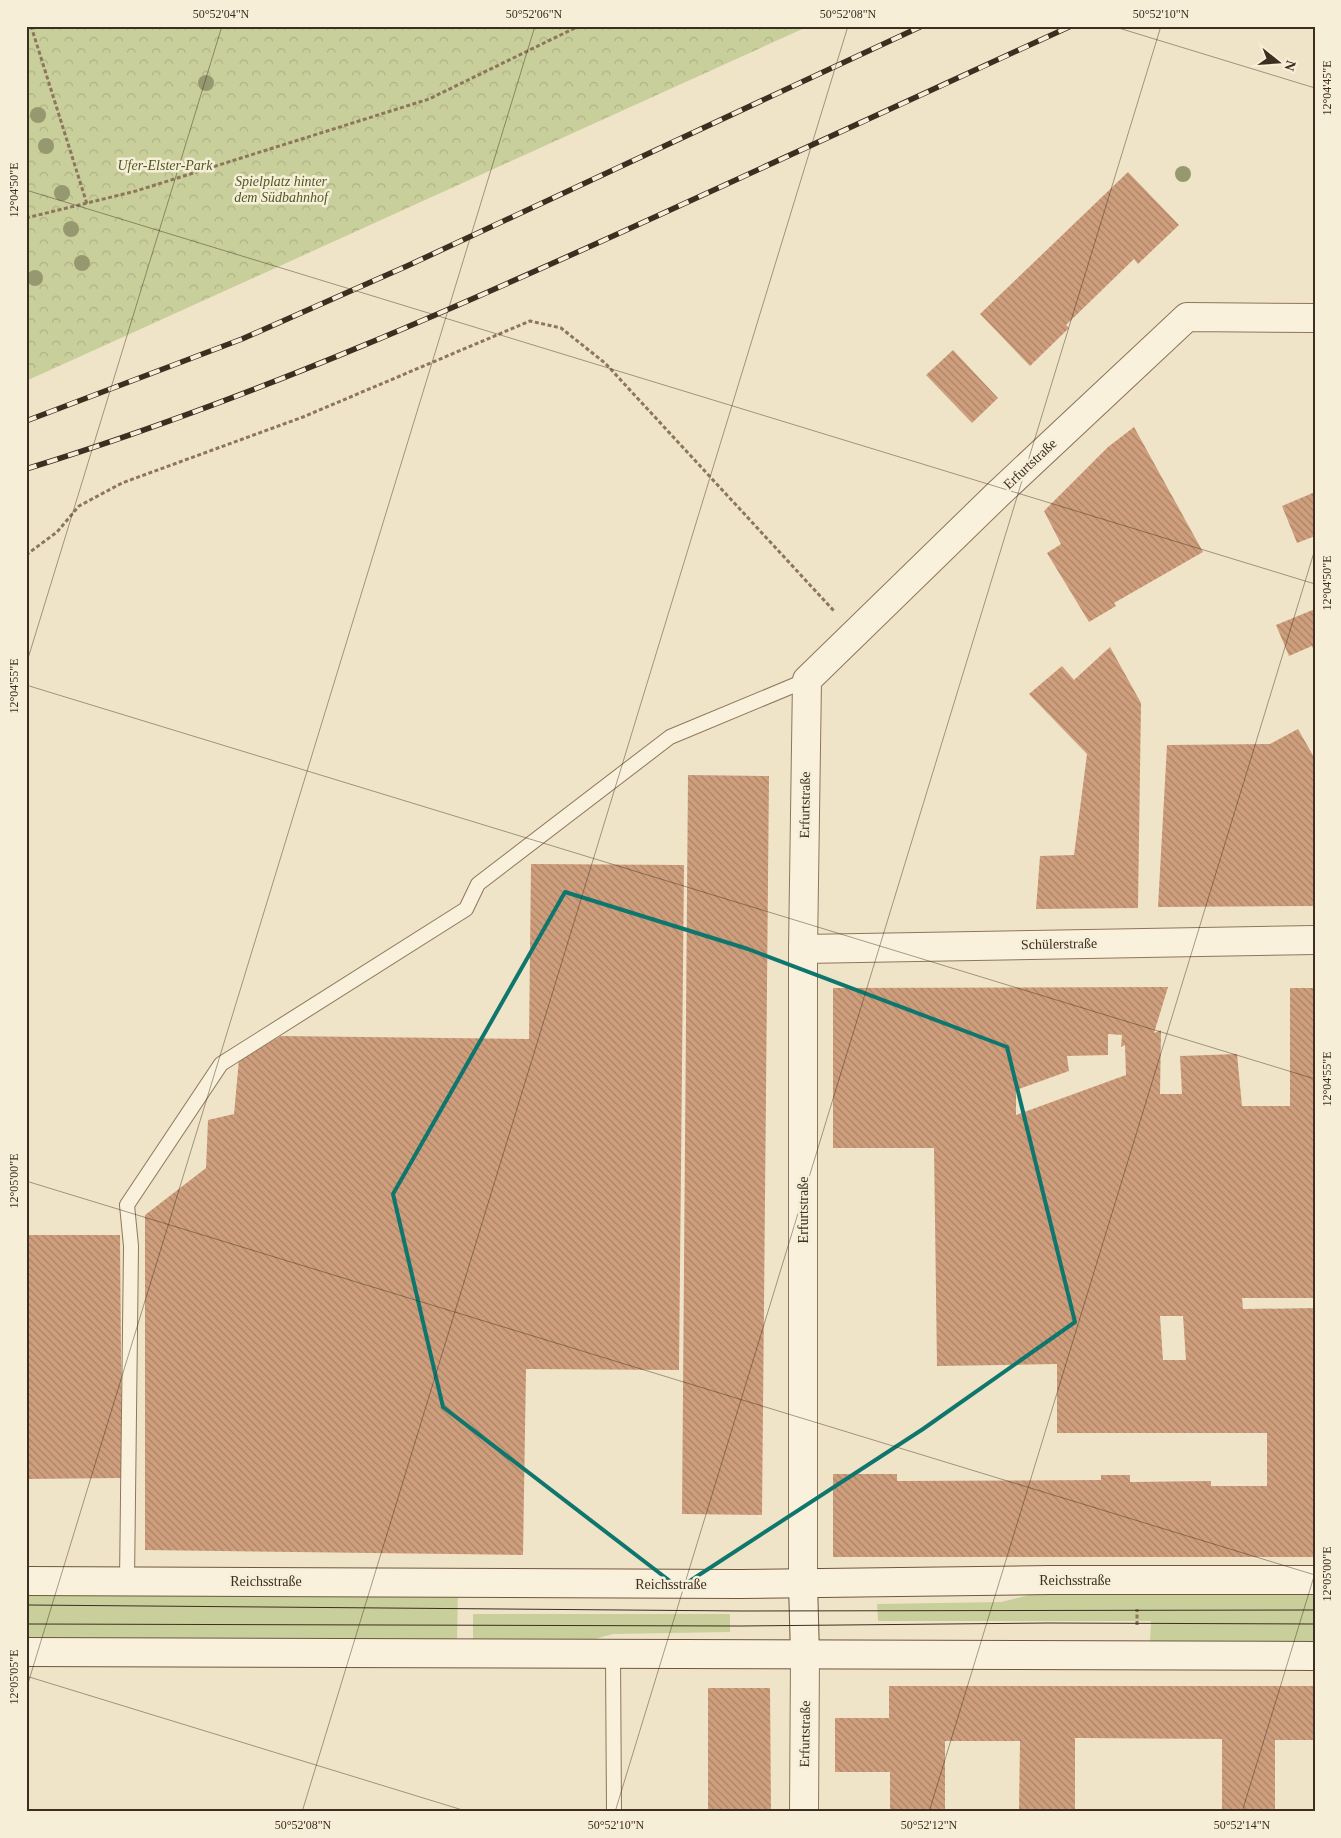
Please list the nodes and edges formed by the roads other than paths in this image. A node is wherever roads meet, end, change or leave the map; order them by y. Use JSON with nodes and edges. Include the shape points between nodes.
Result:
{"nodes":[{"id":1,"x":1315,"y":318,"type":"edge"},
{"id":2,"x":807,"y":680,"type":"junction"},
{"id":3,"x":1315,"y":940,"type":"edge"},
{"id":4,"x":803,"y":949,"type":"junction"},
{"id":5,"x":1315,"y":1580,"type":"edge"},
{"id":6,"x":26,"y":1581,"type":"edge"},
{"id":7,"x":127,"y":1581,"type":"junction"},
{"id":8,"x":803,"y":1583,"type":"junction"},
{"id":9,"x":26,"y":1652,"type":"edge"},
{"id":10,"x":613,"y":1655,"type":"junction"},
{"id":11,"x":805,"y":1655,"type":"junction"},
{"id":12,"x":1315,"y":1656,"type":"edge"},
{"id":13,"x":614,"y":1812,"type":"edge"},
{"id":14,"x":804,"y":1812,"type":"edge"}],
"edges":[{"from":1,"to":2,"type":"main road","name":"Erfurtstraße","via":[[1187,317],[998,494]]},
{"from":2,"to":4,"type":"main road","name":"Erfurtstraße"},
{"from":2,"to":7,"type":"lane","via":[[670,737],[478,884],[466,909],[221,1064],[127,1206],[131,1246]]},
{"from":3,"to":4,"type":"main road","name":"Schülerstraße"},
{"from":4,"to":8,"type":"main road","name":"Erfurtstraße"},
{"from":5,"to":8,"type":"main road","name":"Reichsstraße"},
{"from":6,"to":7,"type":"main road","name":"Reichsstraße"},
{"from":7,"to":8,"type":"main road","name":"Reichsstraße"},
{"from":8,"to":11,"type":"main road","name":"Erfurtstraße"},
{"from":9,"to":10,"type":"main road"},
{"from":10,"to":11,"type":"main road"},
{"from":10,"to":13,"type":"lane"},
{"from":11,"to":12,"type":"main road"},
{"from":11,"to":14,"type":"main road","name":"Erfurtstraße"}]}
